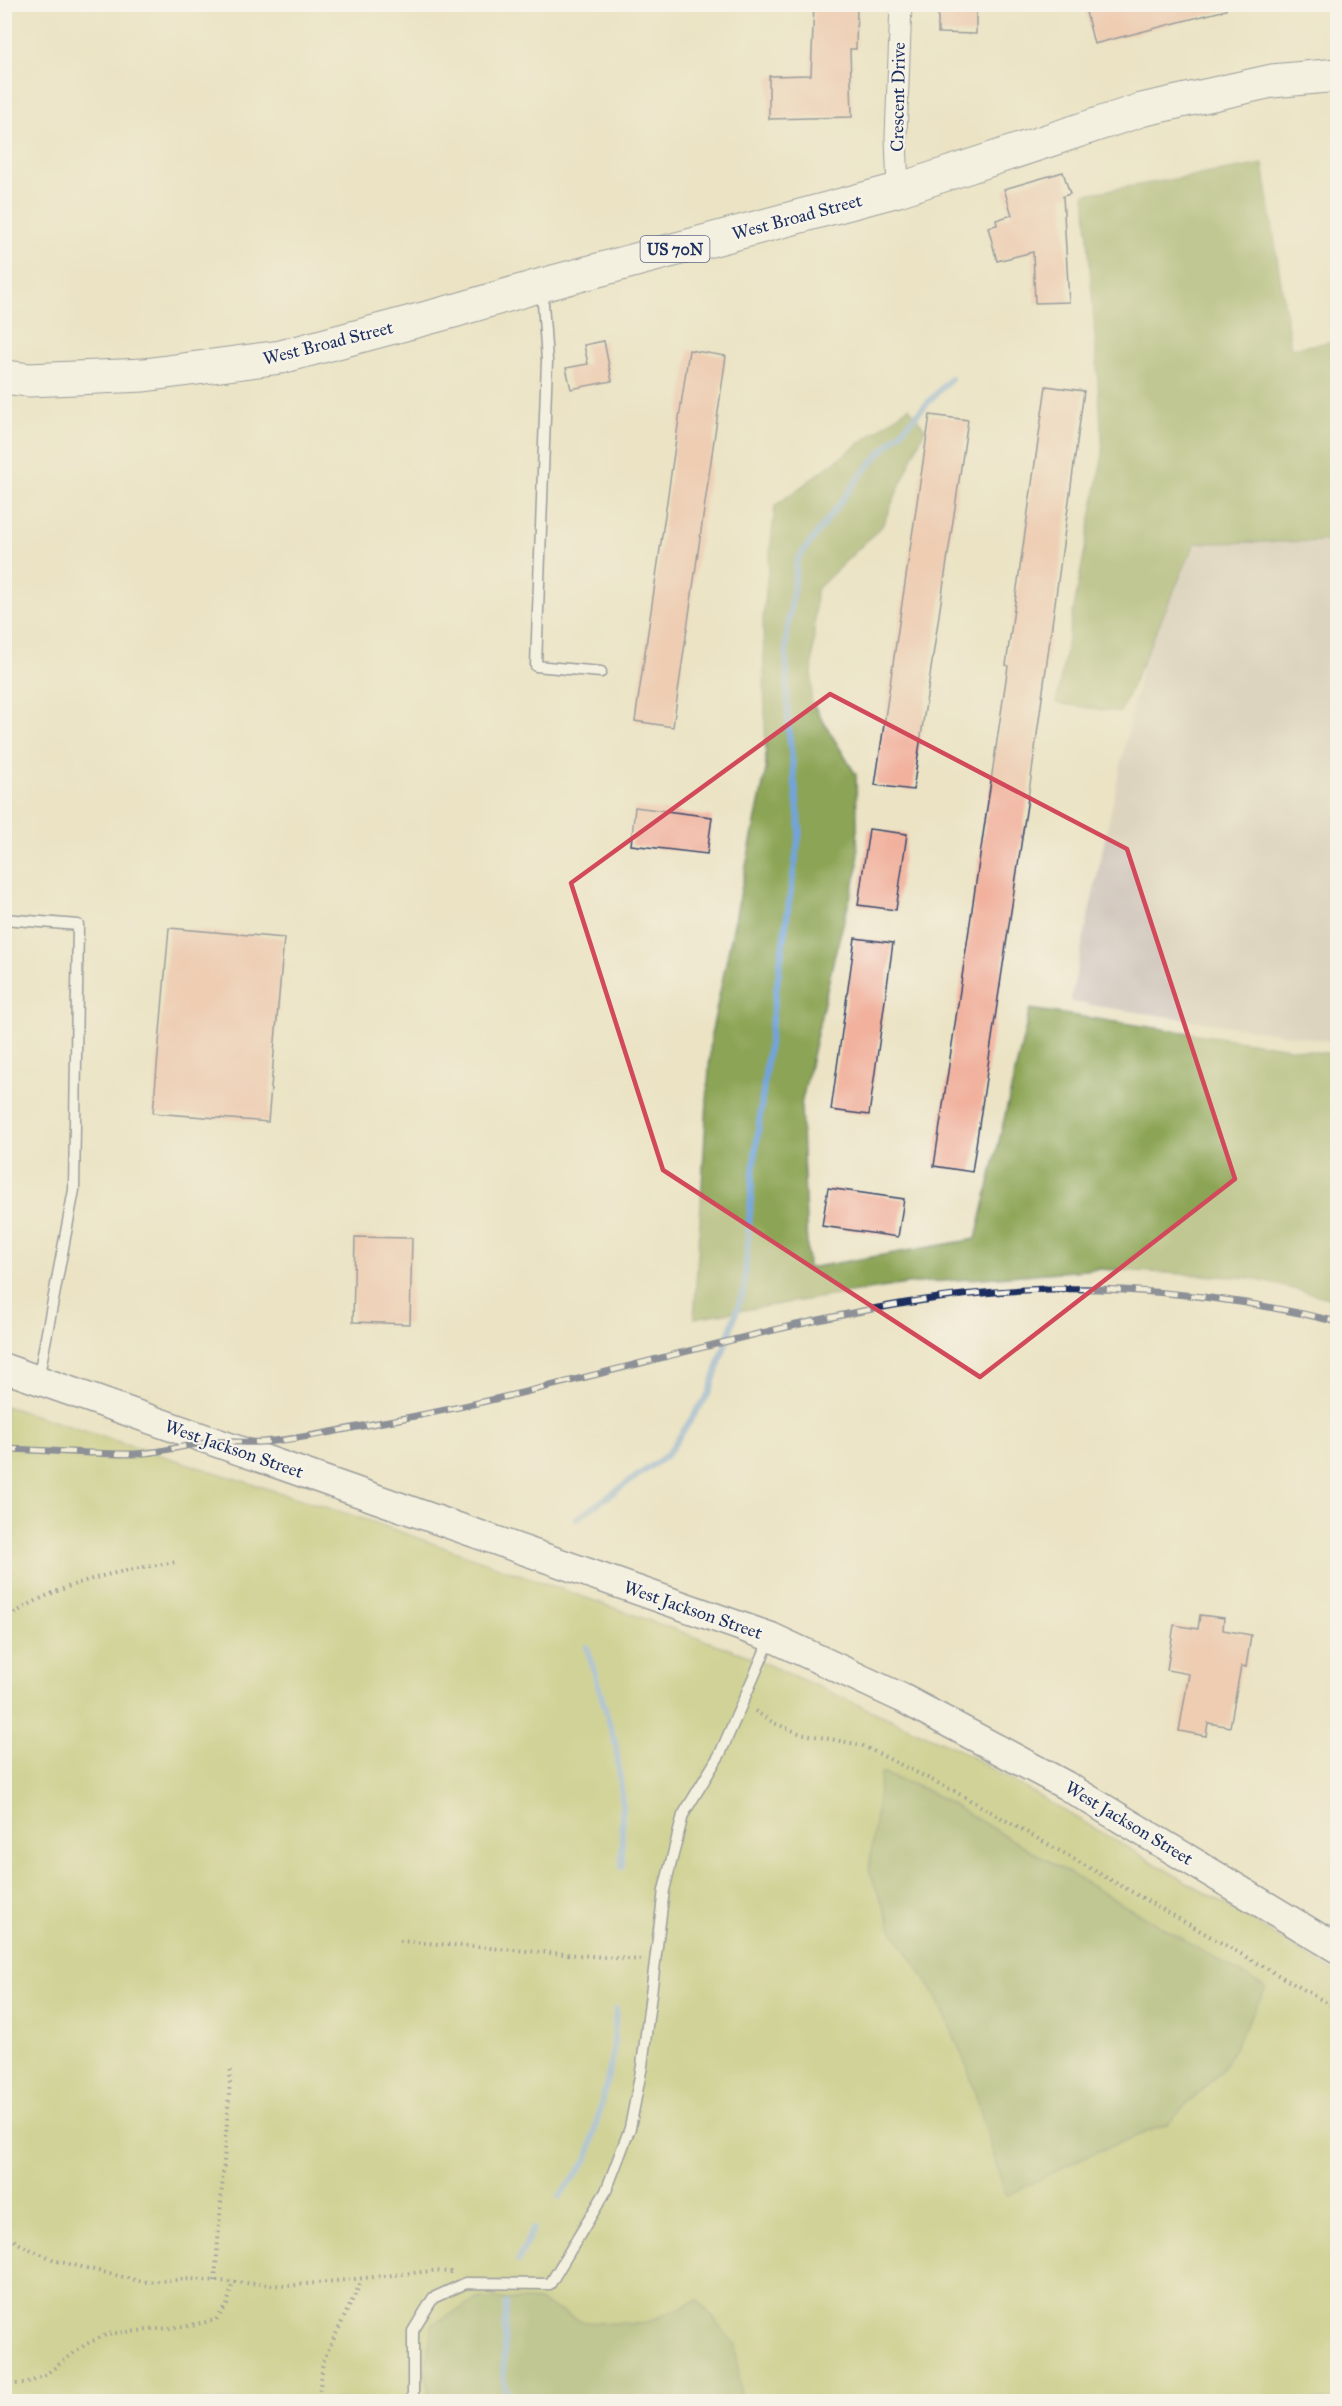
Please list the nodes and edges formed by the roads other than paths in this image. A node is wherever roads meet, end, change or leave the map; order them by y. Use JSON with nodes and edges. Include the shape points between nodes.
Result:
{"nodes":[{"id":1,"x":901,"y":4,"type":"edge"},
{"id":2,"x":1338,"y":75,"type":"edge"},
{"id":3,"x":898,"y":190,"type":"junction"},
{"id":4,"x":542,"y":285,"type":"junction"},
{"id":5,"x":4,"y":377,"type":"edge"},
{"id":6,"x":601,"y":672,"type":"dead end"},
{"id":7,"x":4,"y":919,"type":"edge"},
{"id":8,"x":4,"y":1368,"type":"edge"},
{"id":9,"x":38,"y":1380,"type":"junction"},
{"id":10,"x":771,"y":1637,"type":"junction"},
{"id":11,"x":1338,"y":1949,"type":"edge"},
{"id":12,"x":413,"y":2402,"type":"edge"}],
"edges":[{"from":1,"to":3,"type":"street","name":"Crescent Drive"},
{"from":2,"to":3,"type":"main road","name":"West Broad Street","number":"US 70N","via":[[1272,81],[1141,110]]},
{"from":3,"to":4,"type":"main road","name":"West Broad Street","number":"US 70N"},
{"from":4,"to":5,"type":"main road","name":"West Broad Street","number":"US 70N","via":[[281,357],[144,375],[29,380]]},
{"from":4,"to":6,"type":"lane","via":[[547,361],[536,666]]},
{"from":7,"to":9,"type":"lane","via":[[78,925],[74,1190]]},
{"from":8,"to":9,"type":"street","name":"West Jackson Street"},
{"from":9,"to":10,"type":"street","name":"West Jackson Street"},
{"from":10,"to":11,"type":"street","name":"West Jackson Street","via":[[902,1698],[1065,1785]]},
{"from":10,"to":12,"type":"lane","via":[[720,1754],[683,1815],[663,1890],[644,2055],[632,2117],[606,2191],[550,2284],[466,2283],[433,2298],[413,2331]]}]}
